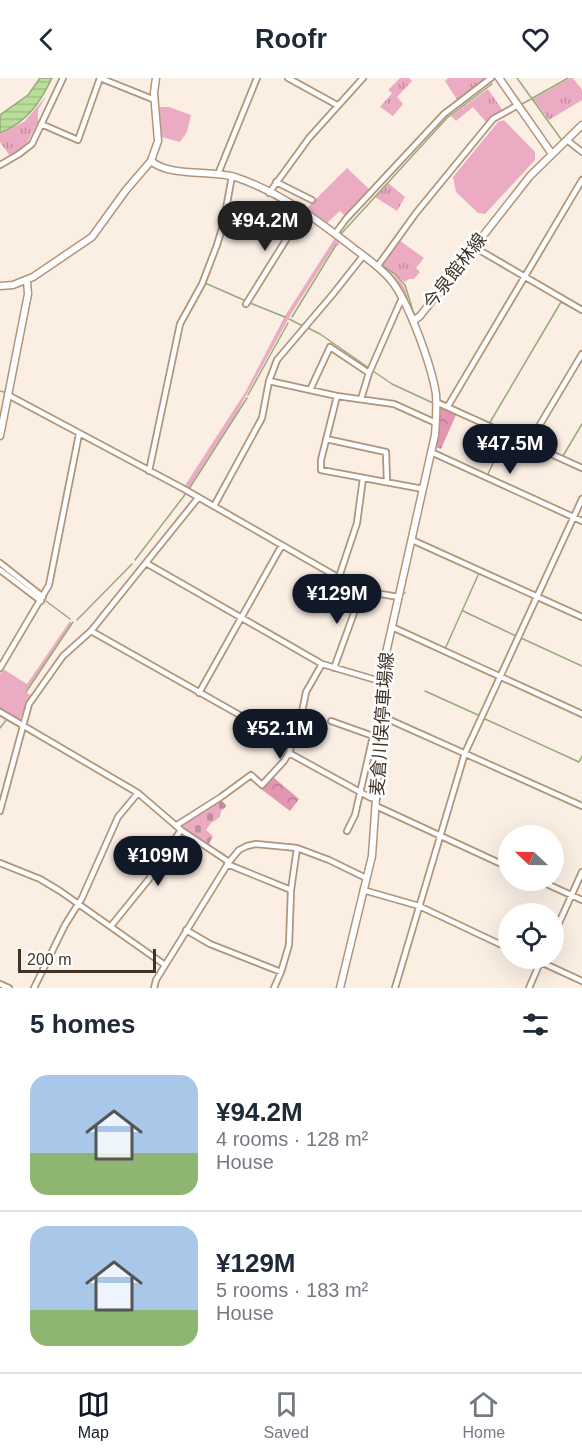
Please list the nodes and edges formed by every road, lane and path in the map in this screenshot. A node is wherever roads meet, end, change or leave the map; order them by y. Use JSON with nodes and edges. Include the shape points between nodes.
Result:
{"nodes":[{"id":1,"x":63,"y":78,"type":"edge"},
{"id":2,"x":100,"y":78,"type":"edge"},
{"id":3,"x":156,"y":78,"type":"edge"},
{"id":4,"x":257,"y":78,"type":"edge"},
{"id":5,"x":288,"y":78,"type":"edge"},
{"id":6,"x":363,"y":78,"type":"edge"},
{"id":7,"x":491,"y":78,"type":"edge"},
{"id":8,"x":501,"y":79,"type":"edge"},
{"id":9,"x":155,"y":100,"type":"junction"},
{"id":10,"x":337,"y":105,"type":"junction"},
{"id":11,"x":518,"y":105,"type":"junction"},
{"id":12,"x":41,"y":124,"type":"junction"},
{"id":13,"x":582,"y":125,"type":"edge"},
{"id":14,"x":567,"y":140,"type":"junction"},
{"id":15,"x":582,"y":152,"type":"edge"},
{"id":16,"x":552,"y":154,"type":"junction"},
{"id":17,"x":151,"y":161,"type":"junction"},
{"id":18,"x":0,"y":165,"type":"edge"},
{"id":19,"x":218,"y":174,"type":"junction"},
{"id":20,"x":232,"y":176,"type":"junction"},
{"id":21,"x":582,"y":180,"type":"edge"},
{"id":22,"x":276,"y":182,"type":"junction"},
{"id":23,"x":270,"y":193,"type":"junction"},
{"id":24,"x":312,"y":200,"type":"dead end"},
{"id":25,"x":304,"y":211,"type":"junction"},
{"id":26,"x":335,"y":234,"type":"junction"},
{"id":27,"x":474,"y":247,"type":"junction"},
{"id":28,"x":363,"y":256,"type":"junction"},
{"id":29,"x":377,"y":267,"type":"junction"},
{"id":30,"x":525,"y":277,"type":"junction"},
{"id":31,"x":27,"y":281,"type":"junction"},
{"id":32,"x":0,"y":286,"type":"edge"},
{"id":33,"x":402,"y":298,"type":"junction"},
{"id":34,"x":246,"y":304,"type":"dead end"},
{"id":35,"x":582,"y":310,"type":"edge"},
{"id":36,"x":413,"y":321,"type":"junction"},
{"id":37,"x":582,"y":354,"type":"edge"},
{"id":38,"x":369,"y":373,"type":"junction"},
{"id":39,"x":269,"y":381,"type":"junction"},
{"id":40,"x":310,"y":390,"type":"junction"},
{"id":41,"x":8,"y":395,"type":"junction"},
{"id":42,"x":337,"y":396,"type":"junction"},
{"id":43,"x":361,"y":399,"type":"junction"},
{"id":44,"x":436,"y":402,"type":"junction"},
{"id":45,"x":448,"y":406,"type":"junction"},
{"id":46,"x":436,"y":423,"type":"junction"},
{"id":47,"x":80,"y":434,"type":"junction"},
{"id":48,"x":0,"y":436,"type":"edge"},
{"id":49,"x":326,"y":439,"type":"junction"},
{"id":50,"x":529,"y":443,"type":"junction"},
{"id":51,"x":431,"y":452,"type":"junction"},
{"id":52,"x":582,"y":468,"type":"edge"},
{"id":53,"x":149,"y":471,"type":"junction"},
{"id":54,"x":363,"y":478,"type":"junction"},
{"id":55,"x":387,"y":482,"type":"junction"},
{"id":56,"x":423,"y":489,"type":"junction"},
{"id":57,"x":198,"y":498,"type":"junction"},
{"id":58,"x":582,"y":499,"type":"edge"},
{"id":59,"x":214,"y":506,"type":"junction"},
{"id":60,"x":574,"y":517,"type":"junction"},
{"id":61,"x":582,"y":521,"type":"edge"},
{"id":62,"x":412,"y":540,"type":"junction"},
{"id":63,"x":282,"y":545,"type":"junction"},
{"id":64,"x":0,"y":563,"type":"edge"},
{"id":65,"x":146,"y":563,"type":"junction"},
{"id":66,"x":0,"y":570,"type":"edge"},
{"id":67,"x":339,"y":577,"type":"junction"},
{"id":68,"x":362,"y":591,"type":"junction"},
{"id":69,"x":537,"y":596,"type":"junction"},
{"id":70,"x":399,"y":597,"type":"junction"},
{"id":71,"x":42,"y":599,"type":"junction"},
{"id":72,"x":241,"y":617,"type":"junction"},
{"id":73,"x":582,"y":617,"type":"edge"},
{"id":74,"x":392,"y":627,"type":"junction"},
{"id":75,"x":91,"y":631,"type":"junction"},
{"id":76,"x":322,"y":664,"type":"junction"},
{"id":77,"x":0,"y":668,"type":"edge"},
{"id":78,"x":334,"y":668,"type":"junction"},
{"id":79,"x":500,"y":676,"type":"junction"},
{"id":80,"x":384,"y":682,"type":"junction"},
{"id":81,"x":199,"y":693,"type":"junction"},
{"id":82,"x":0,"y":712,"type":"edge"},
{"id":83,"x":582,"y":714,"type":"edge"},
{"id":84,"x":381,"y":716,"type":"junction"},
{"id":85,"x":331,"y":721,"type":"dead end"},
{"id":86,"x":22,"y":725,"type":"junction"},
{"id":87,"x":373,"y":736,"type":"junction"},
{"id":88,"x":380,"y":737,"type":"junction"},
{"id":89,"x":291,"y":744,"type":"junction"},
{"id":90,"x":288,"y":753,"type":"junction"},
{"id":91,"x":465,"y":753,"type":"junction"},
{"id":92,"x":360,"y":791,"type":"junction"},
{"id":93,"x":138,"y":793,"type":"junction"},
{"id":94,"x":376,"y":802,"type":"junction"},
{"id":95,"x":582,"y":806,"type":"edge"},
{"id":96,"x":0,"y":811,"type":"edge"},
{"id":97,"x":177,"y":825,"type":"junction"},
{"id":98,"x":181,"y":830,"type":"junction"},
{"id":99,"x":347,"y":831,"type":"dead end"},
{"id":100,"x":440,"y":835,"type":"junction"},
{"id":101,"x":297,"y":848,"type":"junction"},
{"id":102,"x":498,"y":862,"type":"edge"},
{"id":103,"x":0,"y":863,"type":"edge"},
{"id":104,"x":228,"y":863,"type":"junction"},
{"id":105,"x":582,"y":872,"type":"edge"},
{"id":106,"x":366,"y":878,"type":"junction"},
{"id":107,"x":291,"y":890,"type":"junction"},
{"id":108,"x":363,"y":890,"type":"junction"},
{"id":109,"x":561,"y":891,"type":"edge"},
{"id":110,"x":571,"y":896,"type":"junction"},
{"id":111,"x":582,"y":900,"type":"edge"},
{"id":112,"x":78,"y":904,"type":"junction"},
{"id":113,"x":419,"y":906,"type":"junction"},
{"id":114,"x":564,"y":912,"type":"edge"},
{"id":115,"x":111,"y":926,"type":"junction"},
{"id":116,"x":186,"y":930,"type":"junction"},
{"id":117,"x":498,"y":943,"type":"edge"},
{"id":118,"x":165,"y":965,"type":"junction"},
{"id":119,"x":537,"y":969,"type":"edge"},
{"id":120,"x":559,"y":969,"type":"edge"},
{"id":121,"x":282,"y":972,"type":"junction"},
{"id":122,"x":582,"y":981,"type":"edge"},
{"id":123,"x":0,"y":984,"type":"edge"},
{"id":124,"x":9,"y":988,"type":"edge"},
{"id":125,"x":34,"y":988,"type":"edge"},
{"id":126,"x":154,"y":988,"type":"edge"},
{"id":127,"x":274,"y":988,"type":"edge"},
{"id":128,"x":340,"y":988,"type":"edge"},
{"id":129,"x":394,"y":988,"type":"edge"},
{"id":130,"x":529,"y":988,"type":"edge"}],
"edges":[{"from":1,"to":12,"type":"street"},
{"from":2,"to":9,"type":"street"},
{"from":2,"to":12,"type":"street","via":[[78,140]]},
{"from":3,"to":9,"type":"main road"},
{"from":4,"to":19,"type":"street"},
{"from":5,"to":10,"type":"street"},
{"from":6,"to":10,"type":"street"},
{"from":7,"to":26,"type":"street","via":[[444,114]]},
{"from":8,"to":11,"type":"main road"},
{"from":9,"to":17,"type":"main road","via":[[158,141]]},
{"from":10,"to":22,"type":"street"},
{"from":11,"to":16,"type":"main road"},
{"from":11,"to":29,"type":"street","via":[[494,119]]},
{"from":12,"to":18,"type":"street","via":[[32,144]]},
{"from":13,"to":14,"type":"main road","name":"今泉館林線"},
{"from":14,"to":15,"type":"street"},
{"from":14,"to":16,"type":"main road","name":"今泉館林線"},
{"from":16,"to":27,"type":"main road","name":"今泉館林線"},
{"from":17,"to":19,"type":"main road","name":"今泉館林線","via":[[163,169]]},
{"from":17,"to":31,"type":"main road","via":[[95,234]]},
{"from":19,"to":20,"type":"main road","name":"今泉館林線"},
{"from":20,"to":23,"type":"main road","name":"今泉館林線"},
{"from":20,"to":53,"type":"street","via":[[217,245],[202,285],[180,324]]},
{"from":21,"to":30,"type":"street"},
{"from":22,"to":23,"type":"street"},
{"from":22,"to":24,"type":"street"},
{"from":23,"to":25,"type":"main road","name":"今泉館林線"},
{"from":25,"to":26,"type":"main road","name":"今泉館林線"},
{"from":25,"to":34,"type":"street"},
{"from":26,"to":28,"type":"main road","name":"今泉館林線"},
{"from":27,"to":30,"type":"street"},
{"from":27,"to":36,"type":"main road","name":"今泉館林線"},
{"from":28,"to":29,"type":"main road","name":"今泉館林線"},
{"from":28,"to":39,"type":"street","via":[[281,355]]},
{"from":29,"to":33,"type":"main road","name":"今泉館林線"},
{"from":30,"to":35,"type":"street"},
{"from":30,"to":45,"type":"street"},
{"from":31,"to":32,"type":"main road"},
{"from":31,"to":41,"type":"main road","via":[[28,294]]},
{"from":33,"to":36,"type":"main road","name":"今泉館林線"},
{"from":33,"to":38,"type":"street"},
{"from":36,"to":44,"type":"main road","name":"麦倉川俣停車場線"},
{"from":37,"to":50,"type":"street"},
{"from":38,"to":40,"type":"street","via":[[330,347]]},
{"from":38,"to":43,"type":"street"},
{"from":39,"to":40,"type":"street"},
{"from":39,"to":59,"type":"street","via":[[262,418]]},
{"from":40,"to":42,"type":"street"},
{"from":41,"to":47,"type":"street"},
{"from":41,"to":48,"type":"main road"},
{"from":42,"to":43,"type":"street"},
{"from":42,"to":49,"type":"street"},
{"from":43,"to":46,"type":"street","via":[[394,404]]},
{"from":44,"to":45,"type":"street"},
{"from":44,"to":46,"type":"main road","name":"麦倉川俣停車場線"},
{"from":45,"to":50,"type":"street"},
{"from":46,"to":51,"type":"main road","name":"麦倉川俣停車場線"},
{"from":47,"to":53,"type":"street"},
{"from":47,"to":71,"type":"street","via":[[49,585]]},
{"from":49,"to":54,"type":"street","via":[[321,470]]},
{"from":49,"to":55,"type":"street","via":[[386,452]]},
{"from":50,"to":52,"type":"street"},
{"from":51,"to":56,"type":"main road","name":"麦倉川俣停車場線"},
{"from":51,"to":60,"type":"street"},
{"from":53,"to":57,"type":"street"},
{"from":54,"to":55,"type":"street"},
{"from":54,"to":67,"type":"street","via":[[357,523]]},
{"from":55,"to":56,"type":"street"},
{"from":56,"to":62,"type":"main road","name":"麦倉川俣停車場線"},
{"from":57,"to":59,"type":"street"},
{"from":57,"to":65,"type":"street"},
{"from":58,"to":60,"type":"street"},
{"from":59,"to":63,"type":"street"},
{"from":60,"to":61,"type":"street"},
{"from":60,"to":69,"type":"street"},
{"from":62,"to":69,"type":"street"},
{"from":62,"to":70,"type":"main road","name":"麦倉川俣停車場線"},
{"from":63,"to":67,"type":"street"},
{"from":63,"to":72,"type":"street"},
{"from":64,"to":71,"type":"street"},
{"from":65,"to":72,"type":"street"},
{"from":65,"to":75,"type":"street"},
{"from":66,"to":71,"type":"street"},
{"from":67,"to":68,"type":"street"},
{"from":68,"to":70,"type":"street"},
{"from":68,"to":78,"type":"street"},
{"from":69,"to":73,"type":"street"},
{"from":69,"to":79,"type":"street"},
{"from":70,"to":74,"type":"main road","name":"麦倉川俣停車場線"},
{"from":71,"to":77,"type":"street"},
{"from":72,"to":76,"type":"street"},
{"from":72,"to":81,"type":"street"},
{"from":74,"to":79,"type":"street"},
{"from":74,"to":80,"type":"main road","name":"麦倉川俣停車場線"},
{"from":75,"to":81,"type":"street"},
{"from":75,"to":86,"type":"street","via":[[63,656],[29,704]]},
{"from":76,"to":78,"type":"street"},
{"from":76,"to":89,"type":"street","via":[[306,692]]},
{"from":78,"to":80,"type":"street"},
{"from":79,"to":83,"type":"street"},
{"from":79,"to":91,"type":"street"},
{"from":80,"to":84,"type":"main road","name":"麦倉川俣停車場線"},
{"from":81,"to":89,"type":"street"},
{"from":82,"to":86,"type":"street"},
{"from":84,"to":88,"type":"main road","name":"麦倉川俣停車場線"},
{"from":84,"to":91,"type":"street"},
{"from":85,"to":87,"type":"street"},
{"from":86,"to":93,"type":"street"},
{"from":86,"to":96,"type":"street"},
{"from":87,"to":88,"type":"street"},
{"from":87,"to":92,"type":"street"},
{"from":88,"to":94,"type":"main road","name":"麦倉川俣停車場線"},
{"from":89,"to":90,"type":"street"},
{"from":90,"to":92,"type":"street"},
{"from":90,"to":97,"type":"street","via":[[262,785],[251,775]]},
{"from":91,"to":95,"type":"street"},
{"from":91,"to":100,"type":"street"},
{"from":92,"to":94,"type":"street"},
{"from":92,"to":99,"type":"street"},
{"from":93,"to":97,"type":"street"},
{"from":93,"to":112,"type":"street","via":[[118,817]]},
{"from":94,"to":100,"type":"street"},
{"from":94,"to":106,"type":"main road","name":"麦倉川俣停車場線","via":[[372,856]]},
{"from":97,"to":98,"type":"street"},
{"from":98,"to":104,"type":"street"},
{"from":98,"to":115,"type":"street","via":[[149,879]]},
{"from":100,"to":102,"type":"street"},
{"from":100,"to":113,"type":"street"},
{"from":101,"to":104,"type":"street","via":[[256,844],[239,850]]},
{"from":101,"to":106,"type":"street"},
{"from":101,"to":107,"type":"street"},
{"from":103,"to":112,"type":"street","via":[[40,879]]},
{"from":104,"to":107,"type":"street"},
{"from":104,"to":116,"type":"street"},
{"from":105,"to":110,"type":"street"},
{"from":106,"to":108,"type":"main road","name":"麦倉川俣停車場線"},
{"from":107,"to":121,"type":"street","via":[[290,936]]},
{"from":108,"to":113,"type":"street"},
{"from":108,"to":128,"type":"main road","name":"麦倉川俣停車場線"},
{"from":109,"to":110,"type":"street"},
{"from":110,"to":111,"type":"street"},
{"from":110,"to":114,"type":"street"},
{"from":112,"to":115,"type":"street"},
{"from":112,"to":125,"type":"street"},
{"from":113,"to":117,"type":"street"},
{"from":113,"to":129,"type":"street"},
{"from":115,"to":118,"type":"street"},
{"from":116,"to":118,"type":"street"},
{"from":116,"to":121,"type":"street","via":[[210,944]]},
{"from":118,"to":126,"type":"street"},
{"from":119,"to":130,"type":"street"},
{"from":120,"to":122,"type":"street"},
{"from":121,"to":127,"type":"street"},
{"from":123,"to":124,"type":"street"}]}
